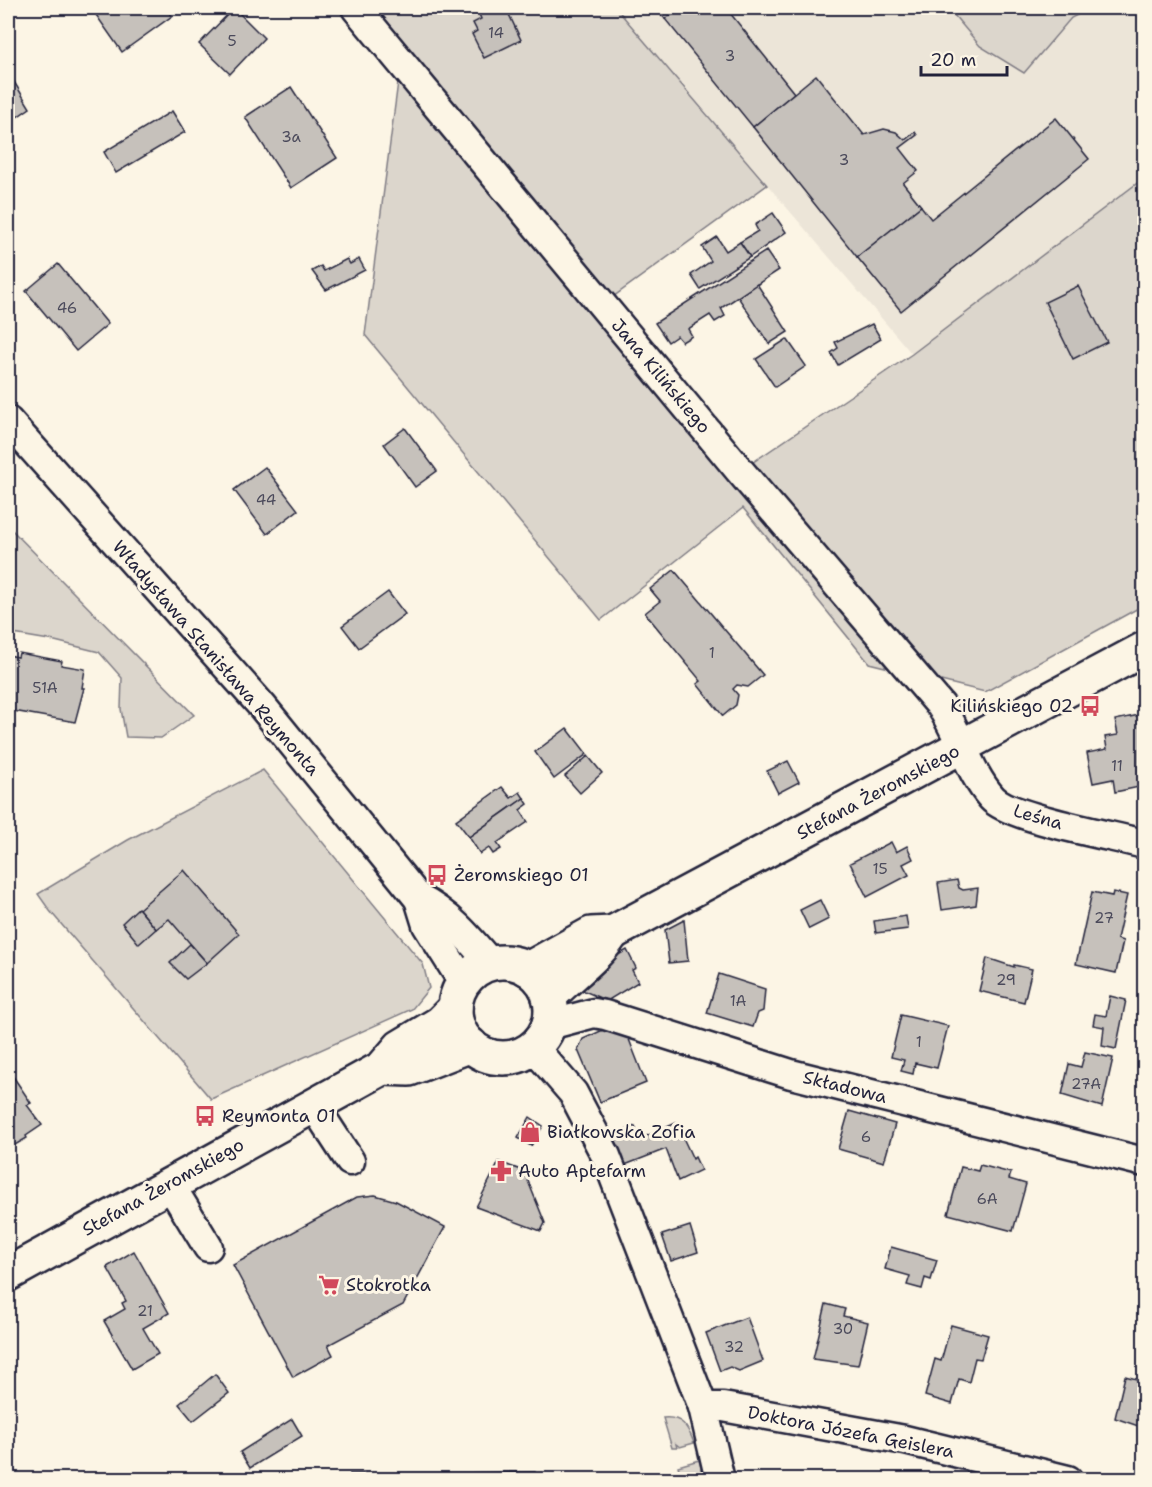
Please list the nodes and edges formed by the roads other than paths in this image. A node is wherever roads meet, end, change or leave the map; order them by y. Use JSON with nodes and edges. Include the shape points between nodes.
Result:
{"nodes":[{"id":1,"x":356,"y":8,"type":"edge"},
{"id":2,"x":8,"y":420,"type":"edge"},
{"id":3,"x":1144,"y":649,"type":"edge"},
{"id":4,"x":963,"y":746,"type":"junction"},
{"id":5,"x":1144,"y":844,"type":"edge"},
{"id":6,"x":419,"y":899,"type":"junction"},
{"id":7,"x":612,"y":933,"type":"junction"},
{"id":8,"x":491,"y":964,"type":"junction"},
{"id":9,"x":528,"y":969,"type":"junction"},
{"id":10,"x":459,"y":995,"type":"junction"},
{"id":11,"x":544,"y":1023,"type":"junction"},
{"id":12,"x":471,"y":1045,"type":"junction"},
{"id":13,"x":382,"y":1068,"type":"junction"},
{"id":14,"x":313,"y":1104,"type":"junction"},
{"id":15,"x":350,"y":1161,"type":"dead end"},
{"id":16,"x":1144,"y":1162,"type":"edge"},
{"id":17,"x":169,"y":1183,"type":"junction"},
{"id":18,"x":208,"y":1247,"type":"dead end"},
{"id":19,"x":8,"y":1274,"type":"edge"},
{"id":20,"x":703,"y":1407,"type":"junction"},
{"id":21,"x":720,"y":1479,"type":"edge"},
{"id":22,"x":1068,"y":1479,"type":"edge"}],
"edges":[{"from":1,"to":4,"type":"street","name":"Jana Kilińskiego","via":[[941,706]]},
{"from":2,"to":6,"type":"street","name":"Władysława Stanisława Reymonta","via":[[262,706]]},
{"from":3,"to":4,"type":"main road","name":"Stefana Żeromskiego"},
{"from":4,"to":5,"type":"street","name":"Leśna","via":[[984,787],[1004,807]]},
{"from":4,"to":7,"type":"main road","name":"Stefana Żeromskiego"},
{"from":6,"to":8,"type":"street","name":"Władysława Stanisława Reymonta","via":[[439,909]]},
{"from":6,"to":10,"type":"street","name":"Władysława Stanisława Reymonta"},
{"from":7,"to":9,"type":"main road","name":"Stefana Żeromskiego","via":[[591,934]]},
{"from":7,"to":11,"type":"main road","name":"Stefana Żeromskiego","via":[[601,949],[572,973]]},
{"from":8,"to":9,"type":"main road","via":[[511,962]]},
{"from":8,"to":10,"type":"main road","via":[[473,972]]},
{"from":9,"to":11,"type":"main road","via":[[536,974]]},
{"from":10,"to":12,"type":"main road","via":[[459,1028]]},
{"from":10,"to":13,"type":"main road","name":"Stefana Żeromskiego","via":[[440,1023],[400,1047]]},
{"from":11,"to":12,"type":"main road","via":[[509,1057],[482,1053]]},
{"from":11,"to":16,"type":"street","name":"Składowa","via":[[605,1014],[791,1074]]},
{"from":11,"to":20,"type":"street","via":[[573,1093],[606,1156]]},
{"from":12,"to":13,"type":"main road","name":"Stefana Żeromskiego","via":[[409,1069]]},
{"from":13,"to":14,"type":"main road","name":"Stefana Żeromskiego"},
{"from":14,"to":15,"type":"street"},
{"from":14,"to":17,"type":"main road","name":"Stefana Żeromskiego"},
{"from":17,"to":18,"type":"street"},
{"from":17,"to":19,"type":"main road","name":"Stefana Żeromskiego"},
{"from":20,"to":21,"type":"street"},
{"from":20,"to":22,"type":"street","name":"Doktora Józefa Geislera","via":[[723,1407],[905,1440]]}]}
